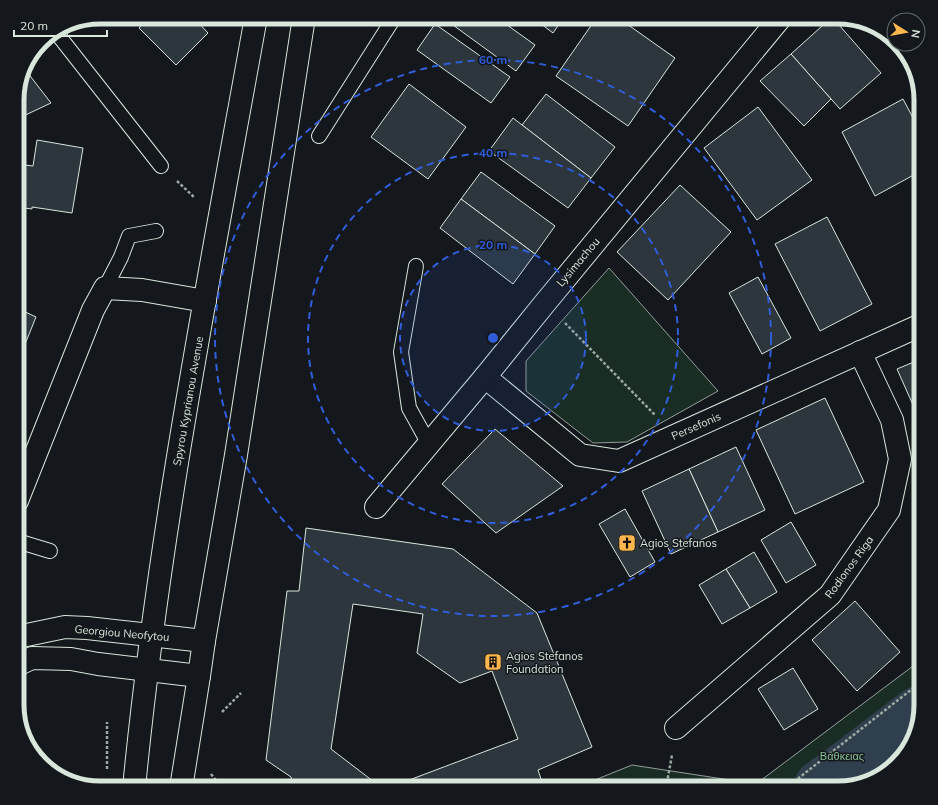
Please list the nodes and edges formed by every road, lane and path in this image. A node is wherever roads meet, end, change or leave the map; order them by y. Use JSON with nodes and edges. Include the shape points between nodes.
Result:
{"nodes":[{"id":1,"x":255,"y":24,"type":"edge"},
{"id":2,"x":304,"y":24,"type":"edge"},
{"id":3,"x":390,"y":24,"type":"edge"},
{"id":4,"x":775,"y":24,"type":"edge"},
{"id":5,"x":59,"y":36,"type":"edge"},
{"id":6,"x":318,"y":136,"type":"dead end"},
{"id":7,"x":161,"y":166,"type":"joint"},
{"id":8,"x":195,"y":198,"type":"dead end"},
{"id":9,"x":156,"y":231,"type":"dead end"},
{"id":10,"x":416,"y":266,"type":"dead end"},
{"id":11,"x":105,"y":288,"type":"junction"},
{"id":12,"x":205,"y":301,"type":"junction"},
{"id":13,"x":545,"y":303,"type":"junction"},
{"id":14,"x":914,"y":328,"type":"edge"},
{"id":15,"x":860,"y":352,"type":"junction"},
{"id":16,"x":485,"y":377,"type":"junction"},
{"id":17,"x":675,"y":435,"type":"junction"},
{"id":18,"x":429,"y":444,"type":"junction"},
{"id":19,"x":24,"y":483,"type":"edge"},
{"id":20,"x":376,"y":507,"type":"dead end"},
{"id":21,"x":24,"y":543,"type":"edge"},
{"id":22,"x":50,"y":551,"type":"dead end"},
{"id":23,"x":151,"y":635,"type":"junction"},
{"id":24,"x":24,"y":636,"type":"edge"},
{"id":25,"x":204,"y":641,"type":"junction"},
{"id":26,"x":24,"y":662,"type":"edge"},
{"id":27,"x":147,"y":670,"type":"junction"},
{"id":28,"x":199,"y":676,"type":"junction"},
{"id":29,"x":914,"y":687,"type":"edge"},
{"id":30,"x":241,"y":693,"type":"dead end"},
{"id":31,"x":219,"y":715,"type":"dead end"},
{"id":32,"x":107,"y":722,"type":"dead end"},
{"id":33,"x":676,"y":728,"type":"joint"},
{"id":34,"x":207,"y":769,"type":"dead end"},
{"id":35,"x":107,"y":773,"type":"dead end"},
{"id":36,"x":135,"y":781,"type":"edge"},
{"id":37,"x":182,"y":781,"type":"edge"},
{"id":38,"x":216,"y":781,"type":"edge"},
{"id":39,"x":667,"y":781,"type":"edge"},
{"id":40,"x":795,"y":781,"type":"edge"}],
"edges":[{"from":1,"to":12,"type":"street","name":"Spyrou Kyprianou Avenue"},
{"from":2,"to":25,"type":"street"},
{"from":3,"to":6,"type":"lane"},
{"from":4,"to":13,"type":"street","name":"Lysimachou"},
{"from":5,"to":7,"type":"lane"},
{"from":7,"to":8,"type":"path"},
{"from":9,"to":11,"type":"lane","via":[[129,236]]},
{"from":10,"to":18,"type":"lane","via":[[401,352],[409,408]]},
{"from":11,"to":12,"type":"street","via":[[142,290]]},
{"from":11,"to":19,"type":"street","via":[[93,310]]},
{"from":12,"to":23,"type":"street","name":"Spyrou Kyprianou Avenue","via":[[181,435]]},
{"from":13,"to":16,"type":"street","name":"Lysimachou"},
{"from":13,"to":17,"type":"path"},
{"from":14,"to":15,"type":"street","name":"Persefonis"},
{"from":15,"to":17,"type":"street","name":"Persefonis"},
{"from":15,"to":33,"type":"street","name":"Rodionos Riga","via":[[892,420],[900,459],[890,510],[830,595]]},
{"from":16,"to":17,"type":"street","name":"Persefonis","via":[[580,455],[619,460]]},
{"from":16,"to":18,"type":"street","name":"Lysimachou"},
{"from":18,"to":20,"type":"street","name":"Lysimachou"},
{"from":21,"to":22,"type":"lane"},
{"from":23,"to":24,"type":"street","name":"Georgiou Neofytou","via":[[66,627]]},
{"from":23,"to":25,"type":"street","name":"Georgiou Neofytou"},
{"from":23,"to":27,"type":"street","name":"Spyrou Kyprianou Avenue"},
{"from":25,"to":28,"type":"street"},
{"from":26,"to":27,"type":"street","via":[[32,658],[71,659]]},
{"from":27,"to":28,"type":"street"},
{"from":27,"to":36,"type":"street","name":"Spyrou Kyprianou Avenue"},
{"from":28,"to":37,"type":"street"},
{"from":29,"to":40,"type":"path"},
{"from":30,"to":31,"type":"path"},
{"from":32,"to":35,"type":"path"},
{"from":33,"to":39,"type":"path"},
{"from":34,"to":38,"type":"path"}]}
